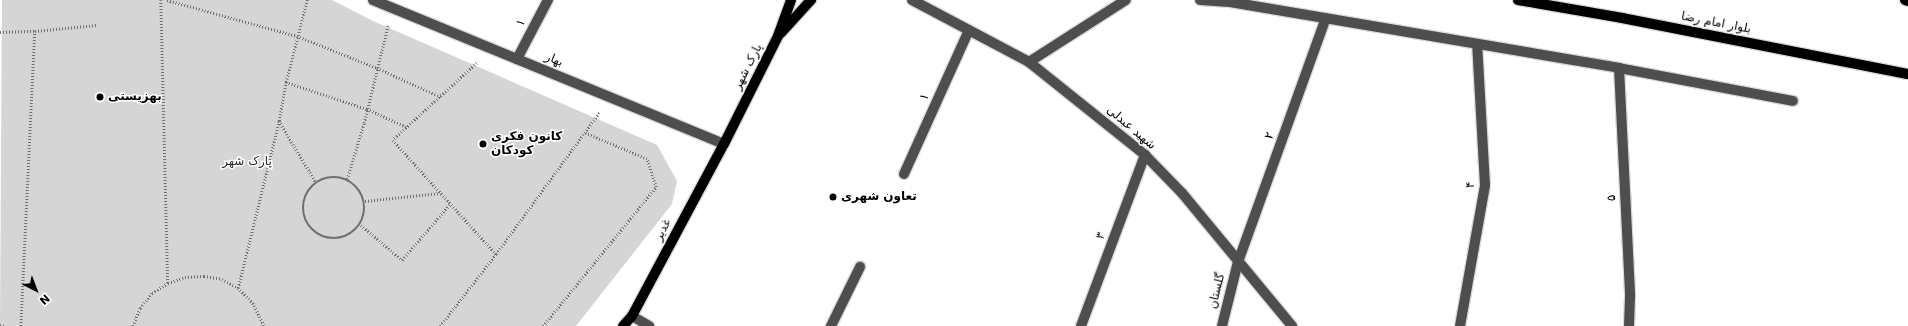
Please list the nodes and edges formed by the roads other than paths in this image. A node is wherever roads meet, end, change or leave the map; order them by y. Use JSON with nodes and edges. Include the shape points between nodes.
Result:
{"nodes":[{"id":1,"x":373,"y":0,"type":"edge"},
{"id":2,"x":548,"y":0,"type":"edge"},
{"id":3,"x":791,"y":0,"type":"edge"},
{"id":4,"x":811,"y":0,"type":"edge"},
{"id":5,"x":912,"y":0,"type":"edge"},
{"id":6,"x":1126,"y":0,"type":"edge"},
{"id":7,"x":1200,"y":0,"type":"edge"},
{"id":8,"x":1518,"y":0,"type":"edge"},
{"id":9,"x":1326,"y":18,"type":"junction"},
{"id":10,"x":969,"y":30,"type":"junction"},
{"id":11,"x":778,"y":36,"type":"junction"},
{"id":12,"x":1477,"y":44,"type":"junction"},
{"id":13,"x":517,"y":59,"type":"junction"},
{"id":14,"x":1029,"y":62,"type":"junction"},
{"id":15,"x":1618,"y":68,"type":"junction"},
{"id":16,"x":1908,"y":74,"type":"edge"},
{"id":17,"x":1793,"y":101,"type":"dead end"},
{"id":18,"x":724,"y":144,"type":"junction"},
{"id":19,"x":1145,"y":155,"type":"junction"},
{"id":20,"x":904,"y":174,"type":"dead end"},
{"id":21,"x":1238,"y":262,"type":"junction"},
{"id":22,"x":860,"y":267,"type":"dead end"},
{"id":23,"x":632,"y":316,"type":"junction"},
{"id":24,"x":623,"y":326,"type":"edge"},
{"id":25,"x":649,"y":326,"type":"edge"},
{"id":26,"x":831,"y":326,"type":"edge"},
{"id":27,"x":1081,"y":326,"type":"edge"},
{"id":28,"x":1222,"y":326,"type":"edge"},
{"id":29,"x":1292,"y":326,"type":"edge"},
{"id":30,"x":1460,"y":326,"type":"edge"},
{"id":31,"x":1629,"y":326,"type":"edge"}],
"edges":[{"from":1,"to":13,"type":"street","name":"بهار"},
{"from":2,"to":13,"type":"street","name":"۱"},
{"from":3,"to":11,"type":"main road","name":"پارک شهر"},
{"from":4,"to":11,"type":"main road"},
{"from":5,"to":10,"type":"street","name":"شهید عبدلی"},
{"from":6,"to":14,"type":"street"},
{"from":7,"to":9,"type":"street","via":[[1230,2]]},
{"from":8,"to":16,"type":"main road","name":"بلوار امام رضا"},
{"from":9,"to":12,"type":"street"},
{"from":9,"to":21,"type":"street","name":"۲"},
{"from":10,"to":14,"type":"street","name":"شهید عبدلی"},
{"from":10,"to":20,"type":"street","name":"۱"},
{"from":11,"to":18,"type":"main road","name":"پارک شهر"},
{"from":12,"to":15,"type":"street"},
{"from":12,"to":30,"type":"street","name":"۴","via":[[1485,185]]},
{"from":13,"to":18,"type":"street","name":"بهار"},
{"from":14,"to":19,"type":"street","name":"شهید عبدلی"},
{"from":15,"to":17,"type":"street"},
{"from":15,"to":31,"type":"street","name":"۵","via":[[1630,297]]},
{"from":18,"to":23,"type":"main road","name":"غدیر"},
{"from":19,"to":21,"type":"street","name":"شهید عبدلی","via":[[1182,193]]},
{"from":19,"to":27,"type":"street","name":"۳"},
{"from":21,"to":28,"type":"street","name":"گلستان"},
{"from":21,"to":29,"type":"street","name":"شهید عبدلی"},
{"from":22,"to":26,"type":"street"},
{"from":23,"to":24,"type":"main road","name":"غدیر"},
{"from":23,"to":25,"type":"street"}]}
